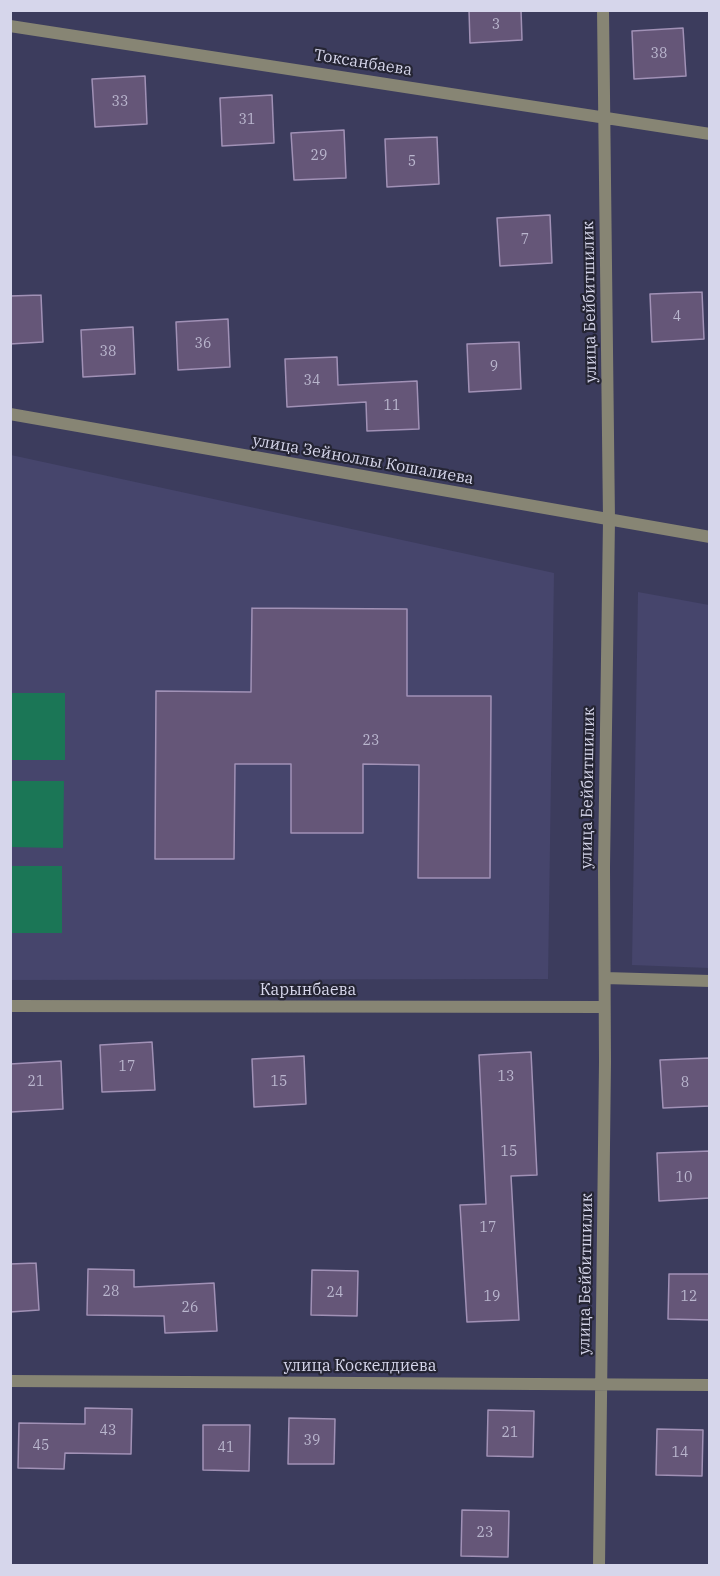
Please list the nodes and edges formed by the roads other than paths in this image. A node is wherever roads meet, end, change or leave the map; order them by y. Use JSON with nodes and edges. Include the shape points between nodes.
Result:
{"nodes":[{"id":1,"x":603,"y":10,"type":"edge"},
{"id":2,"x":10,"y":26,"type":"edge"},
{"id":3,"x":604,"y":116,"type":"junction"},
{"id":4,"x":710,"y":134,"type":"edge"},
{"id":5,"x":10,"y":414,"type":"edge"},
{"id":6,"x":609,"y":520,"type":"junction"},
{"id":7,"x":710,"y":537,"type":"edge"},
{"id":8,"x":605,"y":978,"type":"junction"},
{"id":9,"x":710,"y":981,"type":"edge"},
{"id":10,"x":10,"y":1006,"type":"edge"},
{"id":11,"x":604,"y":1007,"type":"junction"},
{"id":12,"x":10,"y":1380,"type":"edge"},
{"id":13,"x":602,"y":1384,"type":"junction"},
{"id":14,"x":710,"y":1385,"type":"edge"},
{"id":15,"x":599,"y":1566,"type":"edge"}],
"edges":[{"from":1,"to":3,"type":"street","name":"улица Бейбитшилик"},
{"from":2,"to":3,"type":"street","name":"Токсанбаева"},
{"from":3,"to":4,"type":"street","name":"Токсанбаева"},
{"from":3,"to":6,"type":"street","name":"улица Бейбитшилик"},
{"from":5,"to":6,"type":"street","name":"улица Зейноллы Кошалиева"},
{"from":6,"to":7,"type":"street","name":"улица Зейноллы Кошалиева"},
{"from":6,"to":8,"type":"street","name":"улица Бейбитшилик"},
{"from":8,"to":9,"type":"street"},
{"from":8,"to":11,"type":"street","name":"улица Бейбитшилик"},
{"from":10,"to":11,"type":"street","name":"Карынбаева"},
{"from":11,"to":13,"type":"street","name":"улица Бейбитшилик"},
{"from":12,"to":13,"type":"street","name":"улица Коскелдиева"},
{"from":13,"to":14,"type":"street","name":"улица Коскелдиева"},
{"from":13,"to":15,"type":"street","name":"улица Бейбитшилик"}]}
